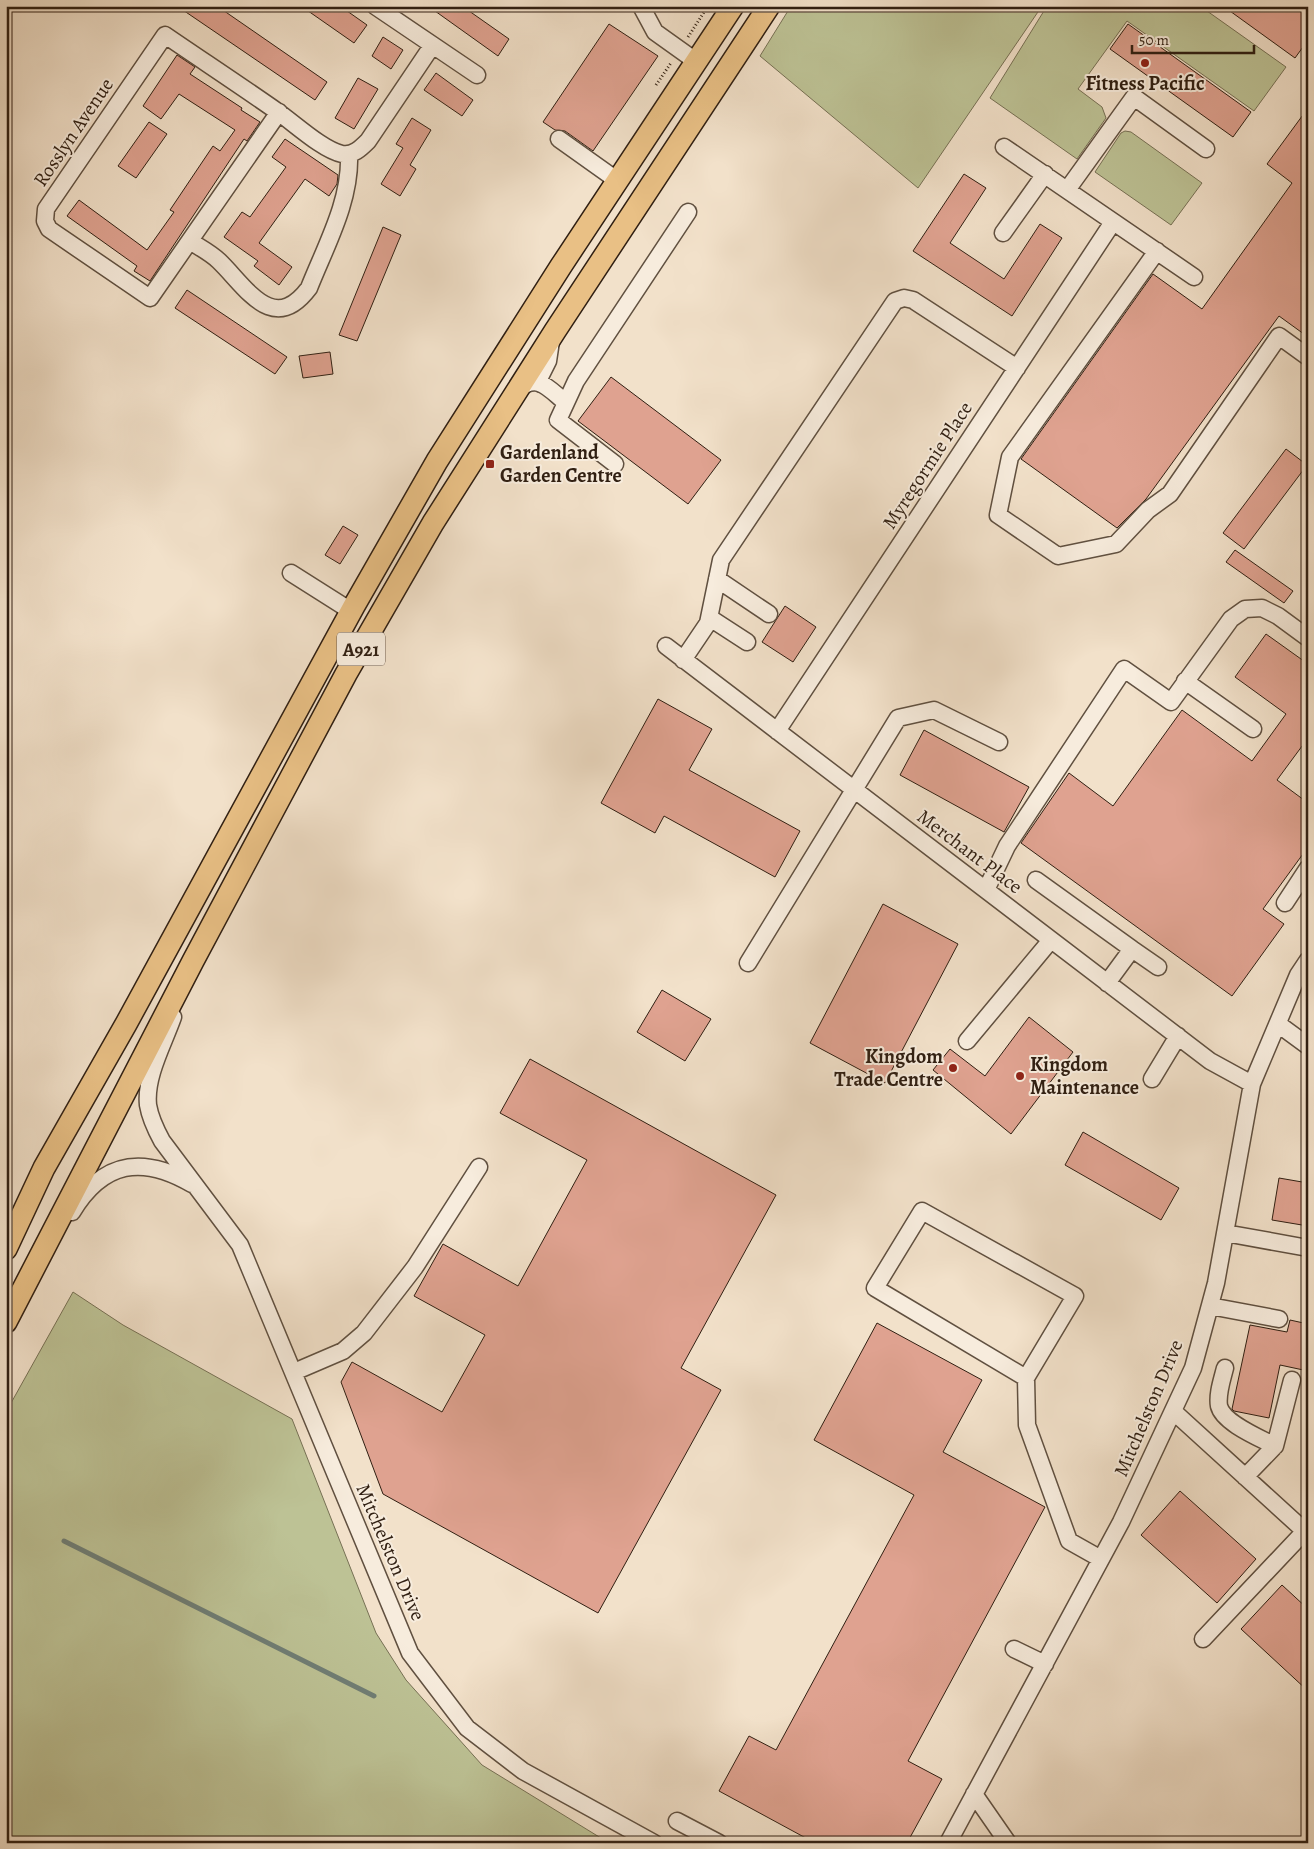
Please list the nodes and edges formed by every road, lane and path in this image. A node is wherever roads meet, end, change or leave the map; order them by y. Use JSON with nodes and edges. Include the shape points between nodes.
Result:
{"nodes":[{"id":1,"x":375,"y":6,"type":"edge"},
{"id":2,"x":641,"y":6,"type":"edge"},
{"id":3,"x":733,"y":6,"type":"edge"},
{"id":4,"x":769,"y":6,"type":"edge"},
{"id":5,"x":432,"y":46,"type":"junction"},
{"id":6,"x":697,"y":62,"type":"junction"},
{"id":7,"x":477,"y":75,"type":"dead end"},
{"id":8,"x":279,"y":112,"type":"junction"},
{"id":9,"x":559,"y":139,"type":"dead end"},
{"id":10,"x":1004,"y":147,"type":"dead end"},
{"id":11,"x":1206,"y":149,"type":"dead end"},
{"id":12,"x":349,"y":154,"type":"junction"},
{"id":13,"x":1045,"y":174,"type":"junction"},
{"id":14,"x":618,"y":180,"type":"junction"},
{"id":15,"x":1067,"y":190,"type":"junction"},
{"id":16,"x":688,"y":212,"type":"dead end"},
{"id":17,"x":1113,"y":222,"type":"junction"},
{"id":18,"x":1004,"y":233,"type":"dead end"},
{"id":19,"x":190,"y":240,"type":"junction"},
{"id":20,"x":1152,"y":248,"type":"junction"},
{"id":21,"x":1194,"y":277,"type":"dead end"},
{"id":22,"x":551,"y":337,"type":"junction"},
{"id":23,"x":1308,"y":357,"type":"edge"},
{"id":24,"x":1016,"y":368,"type":"junction"},
{"id":25,"x":541,"y":384,"type":"junction"},
{"id":26,"x":518,"y":390,"type":"junction"},
{"id":27,"x":565,"y":402,"type":"junction"},
{"id":28,"x":615,"y":464,"type":"dead end"},
{"id":29,"x":291,"y":573,"type":"dead end"},
{"id":30,"x":717,"y":579,"type":"junction"},
{"id":31,"x":351,"y":611,"type":"junction"},
{"id":32,"x":769,"y":614,"type":"dead end"},
{"id":33,"x":710,"y":618,"type":"junction"},
{"id":34,"x":1308,"y":638,"type":"edge"},
{"id":35,"x":747,"y":642,"type":"dead end"},
{"id":36,"x":666,"y":646,"type":"dead end"},
{"id":37,"x":683,"y":660,"type":"junction"},
{"id":38,"x":1185,"y":681,"type":"junction"},
{"id":39,"x":1253,"y":729,"type":"dead end"},
{"id":40,"x":777,"y":731,"type":"junction"},
{"id":41,"x":1000,"y":742,"type":"dead end"},
{"id":42,"x":853,"y":789,"type":"junction"},
{"id":43,"x":1308,"y":868,"type":"edge"},
{"id":44,"x":1036,"y":880,"type":"dead end"},
{"id":45,"x":986,"y":890,"type":"junction"},
{"id":46,"x":1285,"y":903,"type":"dead end"},
{"id":47,"x":1051,"y":940,"type":"junction"},
{"id":48,"x":1132,"y":948,"type":"junction"},
{"id":49,"x":1308,"y":960,"type":"edge"},
{"id":50,"x":193,"y":961,"type":"junction"},
{"id":51,"x":748,"y":963,"type":"dead end"},
{"id":52,"x":1158,"y":967,"type":"dead end"},
{"id":53,"x":1108,"y":983,"type":"junction"},
{"id":54,"x":1278,"y":1024,"type":"junction"},
{"id":55,"x":1178,"y":1036,"type":"junction"},
{"id":56,"x":967,"y":1041,"type":"dead end"},
{"id":57,"x":1308,"y":1046,"type":"edge"},
{"id":58,"x":1152,"y":1079,"type":"dead end"},
{"id":59,"x":1252,"y":1084,"type":"junction"},
{"id":60,"x":479,"y":1167,"type":"dead end"},
{"id":61,"x":196,"y":1186,"type":"junction"},
{"id":62,"x":1225,"y":1233,"type":"junction"},
{"id":63,"x":1308,"y":1248,"type":"edge"},
{"id":64,"x":6,"y":1249,"type":"edge"},
{"id":65,"x":1210,"y":1306,"type":"junction"},
{"id":66,"x":9,"y":1316,"type":"edge"},
{"id":67,"x":1279,"y":1319,"type":"dead end"},
{"id":68,"x":1225,"y":1368,"type":"dead end"},
{"id":69,"x":294,"y":1372,"type":"junction"},
{"id":70,"x":1026,"y":1378,"type":"junction"},
{"id":71,"x":1292,"y":1380,"type":"dead end"},
{"id":72,"x":1174,"y":1412,"type":"junction"},
{"id":73,"x":1275,"y":1446,"type":"junction"},
{"id":74,"x":1245,"y":1477,"type":"junction"},
{"id":75,"x":1306,"y":1533,"type":"edge"},
{"id":76,"x":1101,"y":1559,"type":"junction"},
{"id":77,"x":1203,"y":1640,"type":"dead end"},
{"id":78,"x":1014,"y":1649,"type":"dead end"},
{"id":79,"x":1044,"y":1664,"type":"junction"},
{"id":80,"x":974,"y":1794,"type":"junction"},
{"id":81,"x":677,"y":1821,"type":"dead end"},
{"id":82,"x":654,"y":1843,"type":"edge"},
{"id":83,"x":719,"y":1843,"type":"edge"},
{"id":84,"x":948,"y":1843,"type":"edge"},
{"id":85,"x":1008,"y":1843,"type":"edge"}],
"edges":[{"from":1,"to":5,"type":"street"},
{"from":2,"to":6,"type":"street","via":[[655,32]]},
{"from":3,"to":6,"type":"main road","number":"A921"},
{"from":4,"to":22,"type":"main road","number":"A921"},
{"from":5,"to":7,"type":"street"},
{"from":5,"to":12,"type":"street","via":[[368,141]]},
{"from":6,"to":14,"type":"main road","number":"A921"},
{"from":8,"to":12,"type":"street","via":[[325,146],[340,154]]},
{"from":8,"to":19,"type":"street"},
{"from":8,"to":19,"type":"street","name":"Rosslyn Avenue","via":[[165,35],[46,210],[49,229],[150,298]]},
{"from":9,"to":14,"type":"street"},
{"from":10,"to":13,"type":"street"},
{"from":11,"to":15,"type":"street","via":[[1134,97]]},
{"from":12,"to":19,"type":"street","via":[[344,200],[309,288],[300,300],[287,308],[274,309],[252,297],[217,259]]},
{"from":13,"to":15,"type":"street"},
{"from":13,"to":18,"type":"street"},
{"from":14,"to":31,"type":"main road","number":"A921","via":[[438,461]]},
{"from":15,"to":17,"type":"street"},
{"from":16,"to":27,"type":"street"},
{"from":17,"to":20,"type":"street"},
{"from":17,"to":24,"type":"street","name":"Myregormie Place"},
{"from":20,"to":21,"type":"street"},
{"from":20,"to":23,"type":"street","via":[[1010,457],[998,515],[1058,556],[1116,544],[1148,510],[1170,494],[1279,336]]},
{"from":22,"to":25,"type":"street","via":[[548,360],[539,379]]},
{"from":22,"to":26,"type":"main road","number":"A921"},
{"from":24,"to":30,"type":"street","via":[[913,300],[895,301],[721,560]]},
{"from":24,"to":40,"type":"street","name":"Myregormie Place"},
{"from":25,"to":26,"type":"street","via":[[527,382]]},
{"from":25,"to":27,"type":"street"},
{"from":26,"to":50,"type":"main road","number":"A921","via":[[432,524],[346,674]]},
{"from":27,"to":28,"type":"street","via":[[558,420]]},
{"from":29,"to":31,"type":"street"},
{"from":30,"to":32,"type":"street"},
{"from":30,"to":33,"type":"street"},
{"from":31,"to":64,"type":"main road","number":"A921","via":[[44,1168]]},
{"from":33,"to":35,"type":"street"},
{"from":33,"to":37,"type":"street"},
{"from":34,"to":38,"type":"street","via":[[1262,608],[1245,609],[1231,619]]},
{"from":36,"to":37,"type":"street","name":"Merchant Place"},
{"from":37,"to":40,"type":"street","name":"Merchant Place"},
{"from":38,"to":39,"type":"street"},
{"from":38,"to":45,"type":"street","via":[[1171,702],[1124,669],[1007,846]]},
{"from":40,"to":42,"type":"street","name":"Merchant Place"},
{"from":41,"to":42,"type":"street","via":[[934,710],[898,718]]},
{"from":42,"to":45,"type":"street","name":"Merchant Place"},
{"from":42,"to":51,"type":"street"},
{"from":43,"to":46,"type":"street"},
{"from":44,"to":48,"type":"street"},
{"from":45,"to":47,"type":"street","name":"Merchant Place"},
{"from":47,"to":53,"type":"street","name":"Merchant Place"},
{"from":47,"to":56,"type":"street"},
{"from":48,"to":52,"type":"street"},
{"from":48,"to":53,"type":"street"},
{"from":49,"to":54,"type":"street","name":"Mitchelston Drive","via":[[1298,975]]},
{"from":50,"to":61,"type":"street","name":"Mitchelston Drive","via":[[149,1082],[148,1106],[162,1141]]},
{"from":50,"to":66,"type":"main road","number":"A921"},
{"from":53,"to":55,"type":"street","name":"Merchant Place"},
{"from":54,"to":57,"type":"street"},
{"from":54,"to":59,"type":"street","name":"Mitchelston Drive"},
{"from":55,"to":58,"type":"street"},
{"from":55,"to":59,"type":"street","name":"Merchant Place","via":[[1210,1061]]},
{"from":59,"to":62,"type":"street","name":"Mitchelston Drive"},
{"from":60,"to":69,"type":"street","via":[[415,1267],[364,1333],[343,1352]]},
{"from":61,"to":66,"type":"street","via":[[174,1174],[140,1165],[117,1170],[99,1180],[75,1206]]},
{"from":61,"to":69,"type":"street","name":"Mitchelston Drive","via":[[240,1245]]},
{"from":62,"to":63,"type":"street"},
{"from":62,"to":65,"type":"street","name":"Mitchelston Drive"},
{"from":65,"to":67,"type":"street"},
{"from":65,"to":72,"type":"street","name":"Mitchelston Drive","via":[[1193,1368]]},
{"from":68,"to":73,"type":"street","via":[[1218,1397],[1220,1408],[1246,1431]]},
{"from":69,"to":82,"type":"street","name":"Mitchelston Drive","via":[[410,1653],[467,1728],[523,1771]]},
{"from":70,"to":70,"type":"street","via":[[875,1288],[922,1211],[1075,1296]]},
{"from":70,"to":76,"type":"street","via":[[1027,1425],[1069,1541]]},
{"from":71,"to":73,"type":"street"},
{"from":72,"to":74,"type":"street"},
{"from":72,"to":76,"type":"street","name":"Mitchelston Drive"},
{"from":73,"to":74,"type":"street"},
{"from":74,"to":75,"type":"street"},
{"from":75,"to":77,"type":"street"},
{"from":76,"to":79,"type":"street","name":"Mitchelston Drive"},
{"from":78,"to":79,"type":"street"},
{"from":79,"to":80,"type":"street","name":"Mitchelston Drive"},
{"from":80,"to":84,"type":"street","name":"Mitchelston Drive"},
{"from":80,"to":85,"type":"street"},
{"from":81,"to":83,"type":"street"}]}
